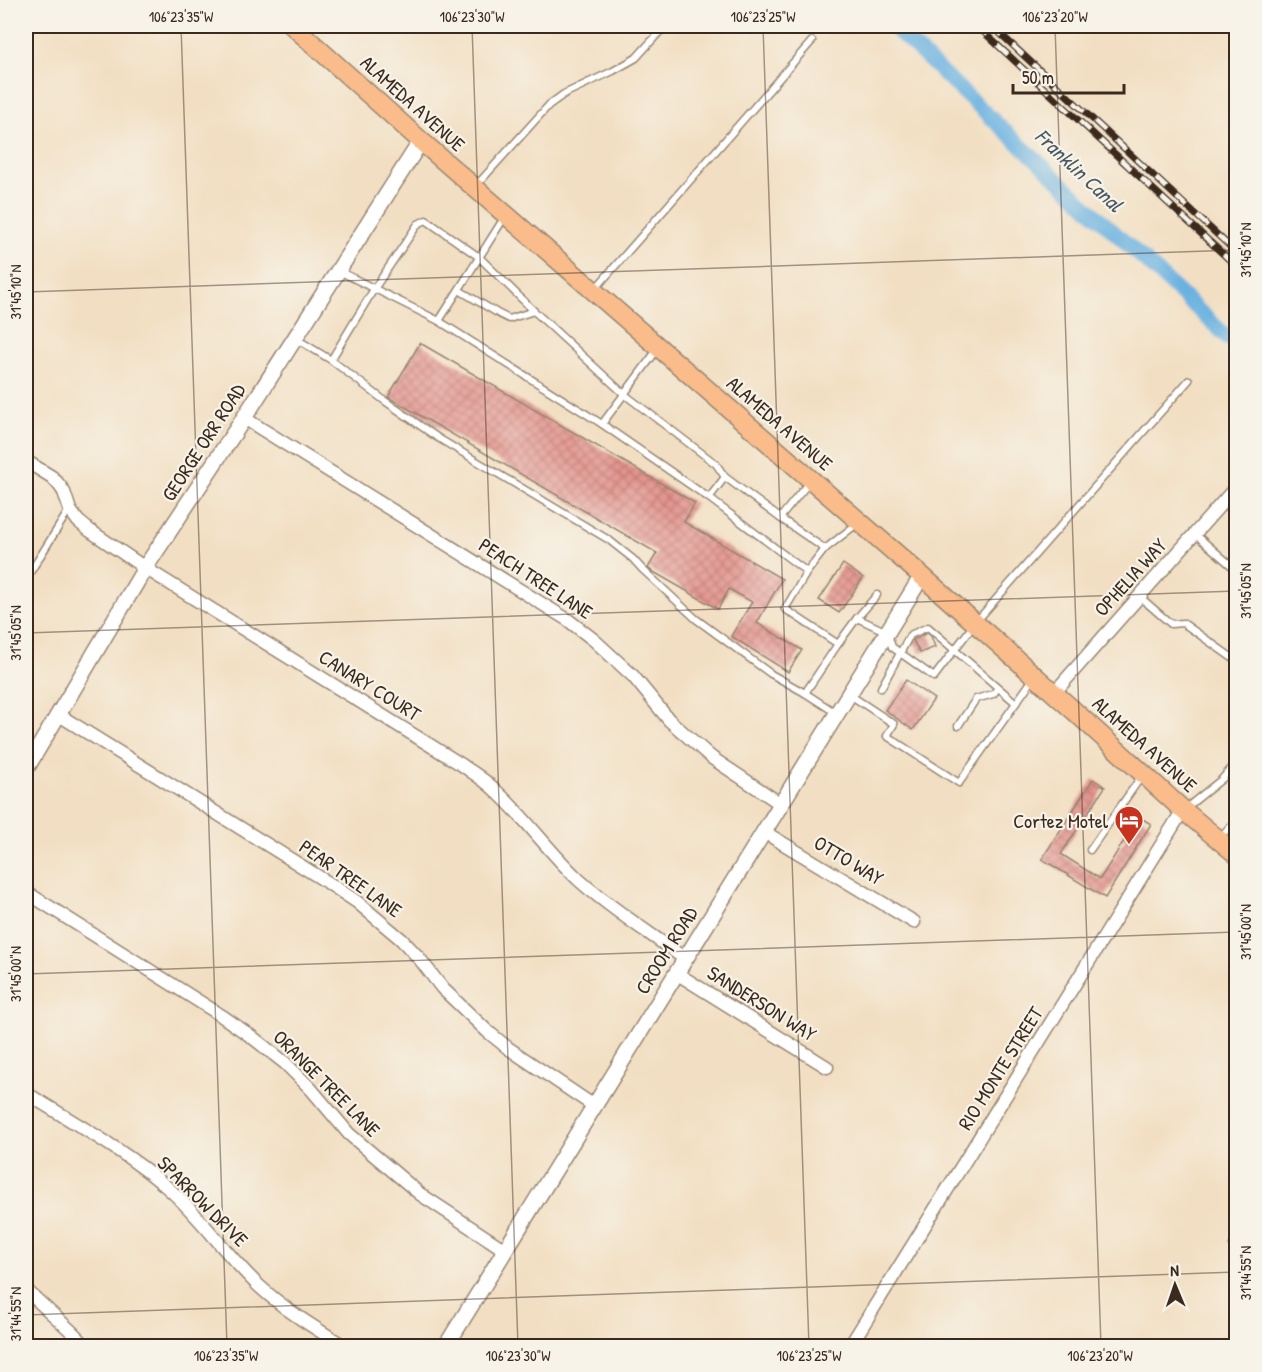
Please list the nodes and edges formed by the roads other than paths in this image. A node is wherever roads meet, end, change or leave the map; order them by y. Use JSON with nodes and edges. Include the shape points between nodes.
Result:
{"nodes":[{"id":1,"x":293,"y":26,"type":"edge"},
{"id":2,"x":665,"y":26,"type":"edge"},
{"id":3,"x":812,"y":41,"type":"dead end"},
{"id":4,"x":421,"y":141,"type":"junction"},
{"id":5,"x":474,"y":187,"type":"junction"},
{"id":6,"x":506,"y":215,"type":"junction"},
{"id":7,"x":480,"y":257,"type":"junction"},
{"id":8,"x":339,"y":270,"type":"junction"},
{"id":9,"x":374,"y":289,"type":"junction"},
{"id":10,"x":459,"y":290,"type":"junction"},
{"id":11,"x":593,"y":291,"type":"junction"},
{"id":12,"x":534,"y":310,"type":"junction"},
{"id":13,"x":439,"y":321,"type":"junction"},
{"id":14,"x":296,"y":338,"type":"junction"},
{"id":15,"x":659,"y":347,"type":"junction"},
{"id":16,"x":331,"y":360,"type":"junction"},
{"id":17,"x":1189,"y":380,"type":"dead end"},
{"id":18,"x":624,"y":394,"type":"junction"},
{"id":19,"x":244,"y":418,"type":"junction"},
{"id":20,"x":602,"y":424,"type":"junction"},
{"id":21,"x":26,"y":461,"type":"edge"},
{"id":22,"x":725,"y":477,"type":"junction"},
{"id":23,"x":811,"y":480,"type":"junction"},
{"id":24,"x":1236,"y":487,"type":"edge"},
{"id":25,"x":709,"y":498,"type":"junction"},
{"id":26,"x":70,"y":510,"type":"junction"},
{"id":27,"x":780,"y":518,"type":"junction"},
{"id":28,"x":859,"y":522,"type":"junction"},
{"id":29,"x":1194,"y":534,"type":"junction"},
{"id":30,"x":825,"y":549,"type":"junction"},
{"id":31,"x":145,"y":568,"type":"junction"},
{"id":32,"x":807,"y":572,"type":"junction"},
{"id":33,"x":1236,"y":572,"type":"edge"},
{"id":34,"x":922,"y":576,"type":"junction"},
{"id":35,"x":26,"y":579,"type":"edge"},
{"id":36,"x":877,"y":595,"type":"dead end"},
{"id":37,"x":1139,"y":596,"type":"junction"},
{"id":38,"x":857,"y":618,"type":"junction"},
{"id":39,"x":975,"y":623,"type":"junction"},
{"id":40,"x":887,"y":632,"type":"junction"},
{"id":41,"x":838,"y":644,"type":"junction"},
{"id":42,"x":954,"y":650,"type":"junction"},
{"id":43,"x":901,"y":652,"type":"junction"},
{"id":44,"x":1236,"y":657,"type":"edge"},
{"id":45,"x":1035,"y":676,"type":"junction"},
{"id":46,"x":881,"y":688,"type":"dead end"},
{"id":47,"x":998,"y":688,"type":"junction"},
{"id":48,"x":804,"y":693,"type":"junction"},
{"id":49,"x":1054,"y":693,"type":"junction"},
{"id":50,"x":849,"y":694,"type":"junction"},
{"id":51,"x":1016,"y":703,"type":"junction"},
{"id":52,"x":837,"y":714,"type":"junction"},
{"id":53,"x":59,"y":715,"type":"junction"},
{"id":54,"x":957,"y":726,"type":"dead end"},
{"id":55,"x":1236,"y":763,"type":"edge"},
{"id":56,"x":26,"y":769,"type":"edge"},
{"id":57,"x":1143,"y":774,"type":"junction"},
{"id":58,"x":781,"y":804,"type":"junction"},
{"id":59,"x":1183,"y":810,"type":"junction"},
{"id":60,"x":1236,"y":822,"type":"edge"},
{"id":61,"x":764,"y":832,"type":"junction"},
{"id":62,"x":1218,"y":839,"type":"junction"},
{"id":63,"x":1090,"y":850,"type":"dead end"},
{"id":64,"x":1236,"y":854,"type":"edge"},
{"id":65,"x":26,"y":892,"type":"edge"},
{"id":66,"x":914,"y":922,"type":"dead end"},
{"id":67,"x":685,"y":959,"type":"junction"},
{"id":68,"x":676,"y":973,"type":"junction"},
{"id":69,"x":827,"y":1067,"type":"dead end"},
{"id":70,"x":26,"y":1093,"type":"edge"},
{"id":71,"x":594,"y":1106,"type":"junction"},
{"id":72,"x":505,"y":1250,"type":"junction"},
{"id":73,"x":26,"y":1290,"type":"edge"},
{"id":74,"x":86,"y":1347,"type":"edge"},
{"id":75,"x":344,"y":1347,"type":"edge"},
{"id":76,"x":446,"y":1347,"type":"edge"},
{"id":77,"x":850,"y":1347,"type":"edge"}],
"edges":[{"from":1,"to":4,"type":"main road","name":"ALAMEDA AVENUE"},
{"from":2,"to":5,"type":"lane","via":[[636,58],[549,105]]},
{"from":3,"to":11,"type":"lane"},
{"from":4,"to":5,"type":"main road","name":"ALAMEDA AVENUE"},
{"from":4,"to":8,"type":"street","name":"GEORGE ORR ROAD"},
{"from":5,"to":6,"type":"main road","name":"ALAMEDA AVENUE"},
{"from":6,"to":7,"type":"lane"},
{"from":6,"to":11,"type":"main road","name":"ALAMEDA AVENUE"},
{"from":7,"to":9,"type":"lane","via":[[426,220],[418,224]]},
{"from":7,"to":10,"type":"lane"},
{"from":7,"to":12,"type":"lane"},
{"from":8,"to":9,"type":"lane"},
{"from":8,"to":14,"type":"street","name":"GEORGE ORR ROAD"},
{"from":9,"to":13,"type":"lane"},
{"from":9,"to":16,"type":"lane"},
{"from":10,"to":12,"type":"lane","via":[[509,319]]},
{"from":10,"to":13,"type":"lane"},
{"from":11,"to":15,"type":"main road","name":"ALAMEDA AVENUE"},
{"from":12,"to":18,"type":"lane"},
{"from":13,"to":20,"type":"lane"},
{"from":14,"to":16,"type":"lane"},
{"from":14,"to":19,"type":"street","name":"GEORGE ORR ROAD"},
{"from":15,"to":18,"type":"lane"},
{"from":15,"to":23,"type":"main road","name":"ALAMEDA AVENUE"},
{"from":16,"to":48,"type":"lane","via":[[438,438],[609,540],[696,619]]},
{"from":17,"to":39,"type":"lane"},
{"from":18,"to":20,"type":"lane"},
{"from":18,"to":22,"type":"lane","via":[[716,464]]},
{"from":19,"to":31,"type":"street","name":"GEORGE ORR ROAD"},
{"from":19,"to":58,"type":"street","name":"PEACH TREE LANE","via":[[568,620],[633,676],[669,720],[712,758]]},
{"from":20,"to":25,"type":"lane"},
{"from":21,"to":26,"type":"street","name":"CANARY COURT","via":[[52,477],[64,492]]},
{"from":22,"to":25,"type":"lane"},
{"from":22,"to":27,"type":"lane"},
{"from":23,"to":27,"type":"lane"},
{"from":23,"to":28,"type":"main road","name":"ALAMEDA AVENUE"},
{"from":24,"to":29,"type":"street","name":"OPHELIA WAY"},
{"from":25,"to":32,"type":"lane"},
{"from":26,"to":31,"type":"street","name":"CANARY COURT","via":[[89,530]]},
{"from":26,"to":35,"type":"lane"},
{"from":27,"to":30,"type":"lane"},
{"from":28,"to":30,"type":"lane"},
{"from":28,"to":34,"type":"main road","name":"ALAMEDA AVENUE"},
{"from":29,"to":33,"type":"lane"},
{"from":29,"to":37,"type":"street","name":"OPHELIA WAY"},
{"from":30,"to":32,"type":"lane"},
{"from":31,"to":53,"type":"street","name":"GEORGE ORR ROAD"},
{"from":31,"to":67,"type":"street","name":"CANARY COURT","via":[[479,777],[496,790],[580,881]]},
{"from":32,"to":41,"type":"lane","via":[[785,609]]},
{"from":34,"to":39,"type":"main road","name":"ALAMEDA AVENUE"},
{"from":34,"to":40,"type":"street","name":"CROOM ROAD"},
{"from":36,"to":38,"type":"lane"},
{"from":37,"to":44,"type":"lane","via":[[1171,624],[1183,623]]},
{"from":37,"to":49,"type":"street","name":"OPHELIA WAY"},
{"from":38,"to":40,"type":"lane"},
{"from":38,"to":41,"type":"lane"},
{"from":39,"to":42,"type":"lane"},
{"from":39,"to":45,"type":"main road","name":"ALAMEDA AVENUE"},
{"from":40,"to":43,"type":"lane","via":[[892,647]]},
{"from":40,"to":50,"type":"street","name":"CROOM ROAD"},
{"from":41,"to":48,"type":"lane"},
{"from":42,"to":43,"type":"lane","via":[[934,676]]},
{"from":42,"to":43,"type":"lane","via":[[928,627],[910,635]]},
{"from":42,"to":47,"type":"lane"},
{"from":43,"to":46,"type":"lane"},
{"from":45,"to":49,"type":"main road","name":"ALAMEDA AVENUE"},
{"from":45,"to":51,"type":"lane"},
{"from":47,"to":51,"type":"lane"},
{"from":47,"to":54,"type":"lane","via":[[993,694],[976,699]]},
{"from":48,"to":52,"type":"lane"},
{"from":49,"to":57,"type":"main road","name":"ALAMEDA AVENUE"},
{"from":50,"to":51,"type":"lane","via":[[894,724],[887,736],[959,783]]},
{"from":50,"to":52,"type":"street","name":"CROOM ROAD"},
{"from":52,"to":58,"type":"street","name":"CROOM ROAD"},
{"from":53,"to":56,"type":"street","name":"GEORGE ORR ROAD"},
{"from":53,"to":71,"type":"street","name":"PEAR TREE LANE","via":[[357,902],[401,939],[442,988],[487,1031]]},
{"from":55,"to":59,"type":"lane"},
{"from":57,"to":59,"type":"main road","name":"ALAMEDA AVENUE"},
{"from":57,"to":63,"type":"lane"},
{"from":58,"to":61,"type":"street","name":"CROOM ROAD"},
{"from":59,"to":62,"type":"main road","name":"ALAMEDA AVENUE"},
{"from":59,"to":77,"type":"street","name":"RIO MONTE STREET"},
{"from":60,"to":62,"type":"lane"},
{"from":61,"to":66,"type":"street","name":"OTTO WAY"},
{"from":61,"to":67,"type":"street","name":"CROOM ROAD"},
{"from":62,"to":64,"type":"main road","name":"ALAMEDA AVENUE"},
{"from":65,"to":72,"type":"street","name":"ORANGE TREE LANE","via":[[252,1037],[285,1063],[349,1134],[420,1194]]},
{"from":67,"to":68,"type":"street","name":"CROOM ROAD"},
{"from":68,"to":69,"type":"street","name":"SANDERSON WAY"},
{"from":68,"to":71,"type":"street","name":"CROOM ROAD"},
{"from":70,"to":75,"type":"street","name":"SPARROW DRIVE","via":[[145,1169],[171,1191],[260,1287]]},
{"from":71,"to":72,"type":"street","name":"CROOM ROAD"},
{"from":72,"to":76,"type":"street","name":"CROOM ROAD"},
{"from":73,"to":74,"type":"street"}]}
